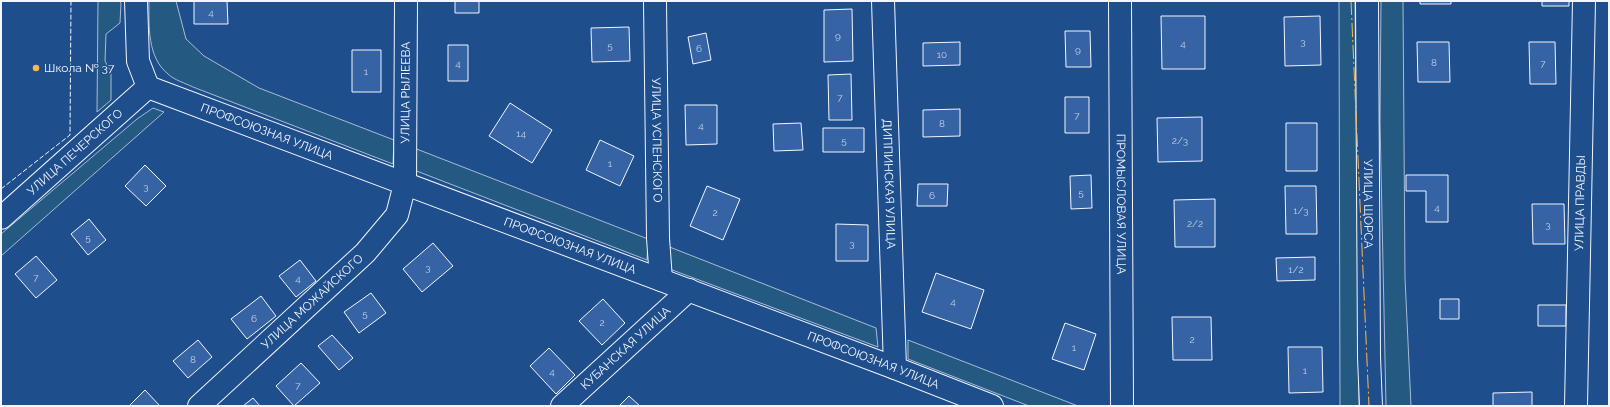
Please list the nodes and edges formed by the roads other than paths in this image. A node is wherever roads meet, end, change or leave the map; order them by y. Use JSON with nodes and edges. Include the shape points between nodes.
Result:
{"nodes":[{"id":1,"x":136,"y":1,"type":"edge"},
{"id":2,"x":406,"y":1,"type":"edge"},
{"id":3,"x":655,"y":1,"type":"edge"},
{"id":4,"x":883,"y":1,"type":"edge"},
{"id":5,"x":1120,"y":1,"type":"edge"},
{"id":6,"x":1368,"y":1,"type":"edge"},
{"id":7,"x":1584,"y":1,"type":"edge"},
{"id":8,"x":148,"y":87,"type":"junction"},
{"id":9,"x":405,"y":184,"type":"junction"},
{"id":10,"x":1,"y":218,"type":"edge"},
{"id":11,"x":661,"y":280,"type":"junction"},
{"id":12,"x":689,"y":290,"type":"junction"},
{"id":13,"x":894,"y":368,"type":"junction"},
{"id":14,"x":958,"y":401,"type":"edge"},
{"id":15,"x":198,"y":406,"type":"edge"},
{"id":16,"x":562,"y":406,"type":"edge"},
{"id":17,"x":992,"y":406,"type":"edge"},
{"id":18,"x":1122,"y":406,"type":"edge"},
{"id":19,"x":1371,"y":406,"type":"edge"},
{"id":20,"x":1576,"y":406,"type":"edge"}],
"edges":[{"from":1,"to":8,"type":"street","via":[[138,61]]},
{"from":2,"to":9,"type":"street","name":"УЛИЦА РЫЛЕЕВА"},
{"from":3,"to":11,"type":"street","name":"УЛИЦА УСПЕНСКОГО","via":[[658,238]]},
{"from":4,"to":13,"type":"street","name":"ДИППИНСКАЯ УЛИЦА"},
{"from":5,"to":18,"type":"street","name":"ПРОМЫСЛОВАЯ УЛИЦА"},
{"from":6,"to":19,"type":"street","name":"УЛИЦА ЩОРСА"},
{"from":7,"to":20,"type":"street","name":"УЛИЦА ПРАВДЫ"},
{"from":8,"to":9,"type":"street","name":"ПРОФСОЮЗНАЯ УЛИЦА"},
{"from":8,"to":10,"type":"street","name":"УЛИЦА ПЕЧЕРСКОГО"},
{"from":9,"to":11,"type":"street","name":"ПРОФСОЮЗНАЯ УЛИЦА"},
{"from":9,"to":15,"type":"street","name":"УЛИЦА МОЖАЙСКОГО","via":[[397,215],[365,253]]},
{"from":11,"to":12,"type":"street","name":"ПРОФСОЮЗНАЯ УЛИЦА"},
{"from":12,"to":13,"type":"street","name":"ПРОФСОЮЗНАЯ УЛИЦА"},
{"from":12,"to":16,"type":"street","name":"КУБАНСКАЯ УЛИЦА"},
{"from":13,"to":14,"type":"street","name":"ПРОФСОЮЗНАЯ УЛИЦА"},
{"from":14,"to":17,"type":"street","name":"ПРОФСОЮЗНАЯ УЛИЦА"}]}
